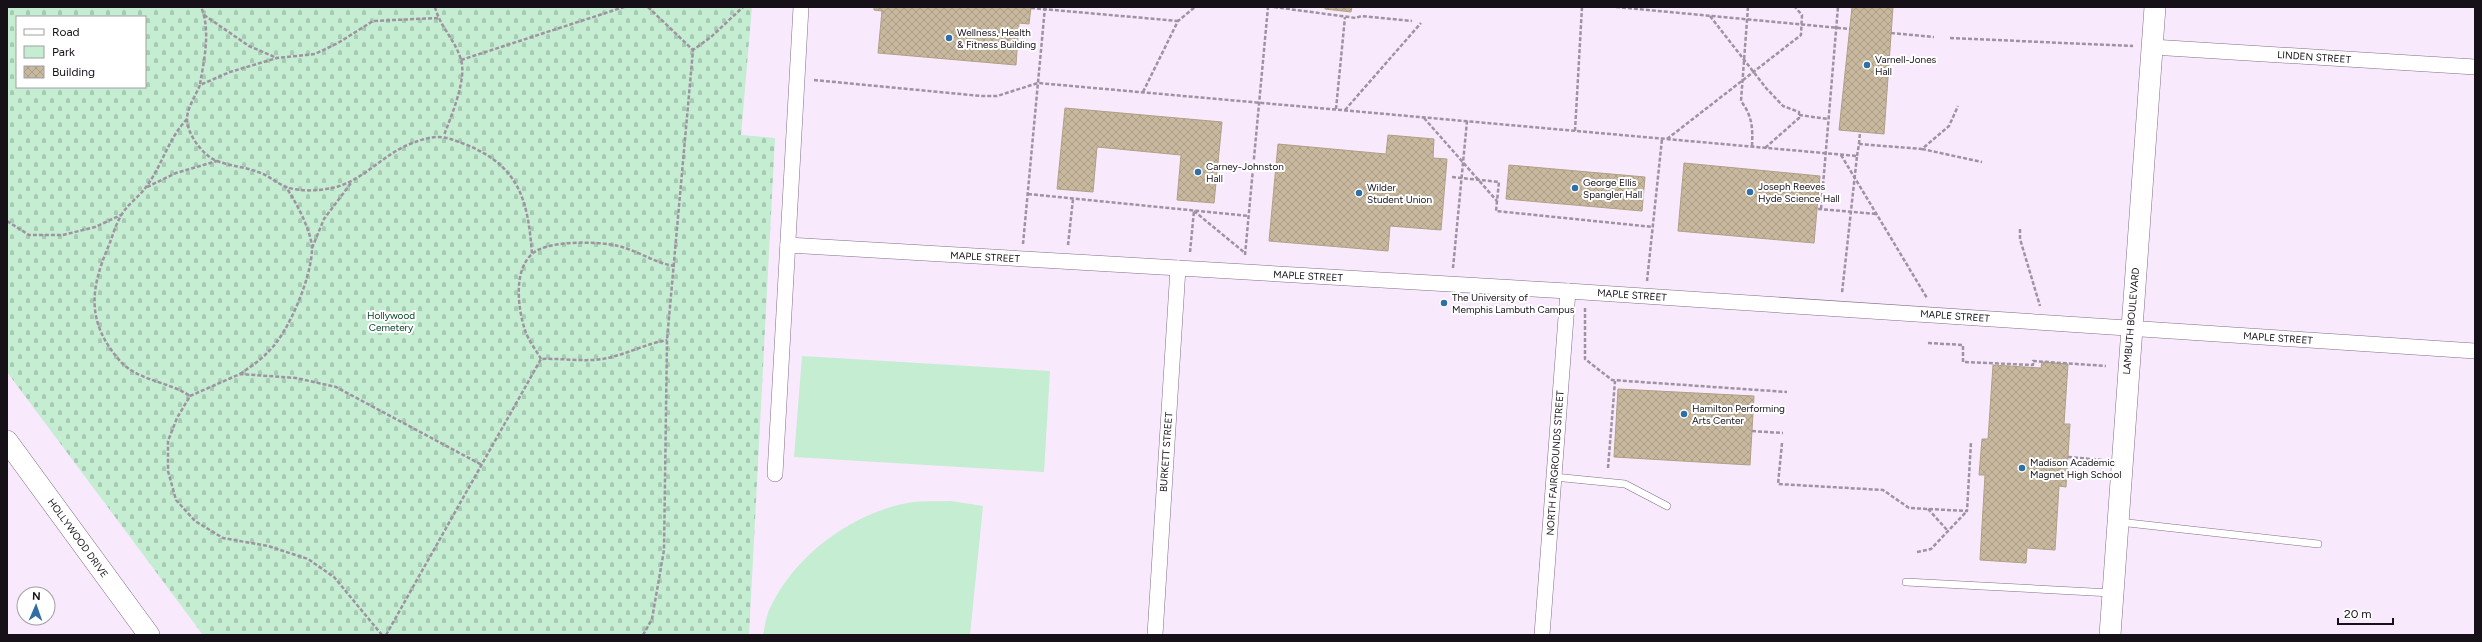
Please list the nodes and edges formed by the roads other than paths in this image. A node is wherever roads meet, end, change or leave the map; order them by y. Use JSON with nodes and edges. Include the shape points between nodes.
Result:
{"nodes":[{"id":1,"x":801,"y":7,"type":"edge"},
{"id":2,"x":2155,"y":7,"type":"edge"},
{"id":3,"x":2143,"y":47,"type":"junction"},
{"id":4,"x":2475,"y":67,"type":"edge"},
{"id":5,"x":788,"y":245,"type":"junction"},
{"id":6,"x":1178,"y":268,"type":"junction"},
{"id":7,"x":1568,"y":291,"type":"junction"},
{"id":8,"x":2130,"y":328,"type":"junction"},
{"id":9,"x":2475,"y":351,"type":"edge"},
{"id":10,"x":7,"y":440,"type":"edge"},
{"id":11,"x":775,"y":474,"type":"dead end"},
{"id":12,"x":1554,"y":477,"type":"junction"},
{"id":13,"x":1667,"y":506,"type":"dead end"},
{"id":14,"x":2117,"y":522,"type":"junction"},
{"id":15,"x":2318,"y":544,"type":"dead end"},
{"id":16,"x":1906,"y":582,"type":"dead end"},
{"id":17,"x":2112,"y":593,"type":"junction"},
{"id":18,"x":149,"y":635,"type":"edge"},
{"id":19,"x":1155,"y":635,"type":"edge"},
{"id":20,"x":1542,"y":635,"type":"edge"},
{"id":21,"x":2110,"y":635,"type":"edge"}],
"edges":[{"from":1,"to":5,"type":"street"},
{"from":2,"to":3,"type":"street","name":"LAMBUTH BOULEVARD"},
{"from":3,"to":4,"type":"street","name":"LINDEN STREET"},
{"from":3,"to":8,"type":"street","name":"LAMBUTH BOULEVARD"},
{"from":5,"to":6,"type":"street","name":"MAPLE STREET"},
{"from":5,"to":11,"type":"street"},
{"from":6,"to":7,"type":"street","name":"MAPLE STREET"},
{"from":6,"to":19,"type":"street","name":"BURKETT STREET"},
{"from":7,"to":8,"type":"street","name":"MAPLE STREET"},
{"from":7,"to":12,"type":"street","name":"NORTH FAIRGROUNDS STREET"},
{"from":8,"to":9,"type":"street","name":"MAPLE STREET"},
{"from":8,"to":14,"type":"street","name":"LAMBUTH BOULEVARD"},
{"from":10,"to":18,"type":"street","name":"HOLLYWOOD DRIVE"},
{"from":12,"to":13,"type":"lane","via":[[1626,484]]},
{"from":12,"to":20,"type":"street","name":"NORTH FAIRGROUNDS STREET"},
{"from":14,"to":15,"type":"lane"},
{"from":14,"to":17,"type":"street","name":"LAMBUTH BOULEVARD"},
{"from":16,"to":17,"type":"lane"},
{"from":17,"to":21,"type":"street","name":"LAMBUTH BOULEVARD"}]}
